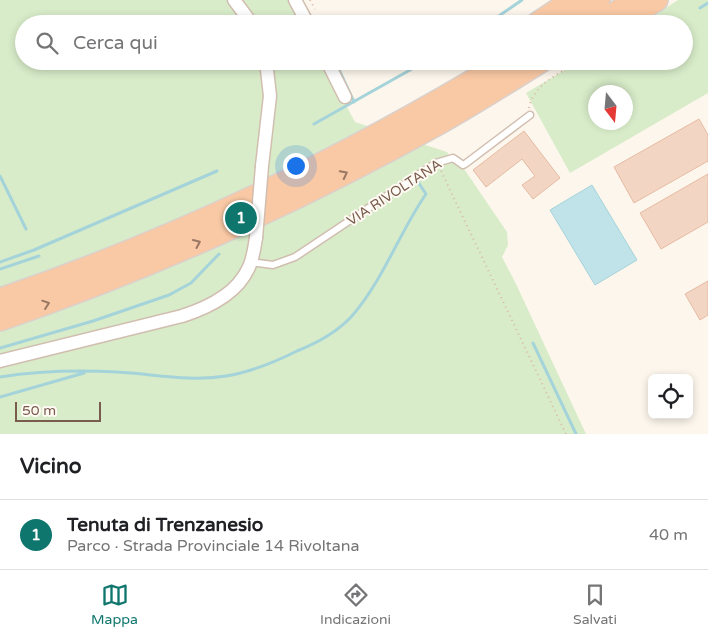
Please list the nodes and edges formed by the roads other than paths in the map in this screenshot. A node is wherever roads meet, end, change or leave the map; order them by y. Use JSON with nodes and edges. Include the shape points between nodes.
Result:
{"nodes":[{"id":1,"x":234,"y":0,"type":"edge"},
{"id":2,"x":295,"y":0,"type":"edge"},
{"id":3,"x":572,"y":0,"type":"edge"},
{"id":4,"x":599,"y":0,"type":"edge"},
{"id":5,"x":634,"y":0,"type":"edge"},
{"id":6,"x":657,"y":0,"type":"edge"},
{"id":7,"x":245,"y":15,"type":"edge"},
{"id":8,"x":303,"y":15,"type":"edge"},
{"id":9,"x":550,"y":15,"type":"edge"},
{"id":10,"x":576,"y":15,"type":"edge"},
{"id":11,"x":612,"y":15,"type":"edge"},
{"id":12,"x":633,"y":15,"type":"edge"},
{"id":13,"x":267,"y":70,"type":"edge"},
{"id":14,"x":332,"y":70,"type":"edge"},
{"id":15,"x":465,"y":70,"type":"edge"},
{"id":16,"x":490,"y":70,"type":"edge"},
{"id":17,"x":527,"y":70,"type":"edge"},
{"id":18,"x":541,"y":70,"type":"edge"},
{"id":19,"x":345,"y":97,"type":"dead end"},
{"id":20,"x":530,"y":115,"type":"road end"},
{"id":21,"x":441,"y":123,"type":"junction"},
{"id":22,"x":251,"y":262,"type":"junction"},
{"id":23,"x":0,"y":289,"type":"edge"},
{"id":24,"x":0,"y":299,"type":"edge"},
{"id":25,"x":0,"y":320,"type":"edge"},
{"id":26,"x":0,"y":361,"type":"edge"}],
"edges":[{"from":1,"to":7,"type":"street"},
{"from":2,"to":8,"type":"street"},
{"from":3,"to":9,"type":"highway"},
{"from":4,"to":10,"type":"highway"},
{"from":5,"to":11,"type":"highway"},
{"from":6,"to":12,"type":"highway"},
{"from":13,"to":22,"type":"street","bridge":true,"via":[[270,93]]},
{"from":14,"to":19,"type":"street"},
{"from":15,"to":23,"type":"highway","via":[[312,156],[225,198]]},
{"from":16,"to":24,"type":"highway","via":[[394,127],[272,189],[104,261]]},
{"from":17,"to":21,"type":"highway"},
{"from":18,"to":21,"type":"highway","via":[[490,100]]},
{"from":20,"to":22,"type":"lane","name":"VIA RIVOLTANA","via":[[464,164],[453,158],[436,163],[295,257],[273,265]]},
{"from":25,"to":21,"type":"highway","one_way":true,"via":[[96,286],[230,228]]},
{"from":22,"to":26,"type":"street","via":[[233,288],[201,310]]}]}
